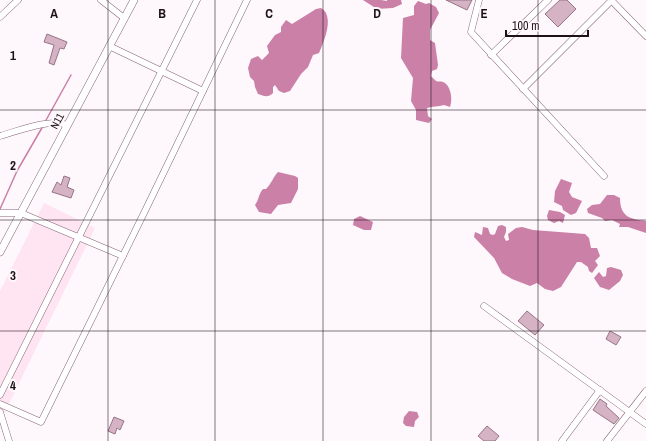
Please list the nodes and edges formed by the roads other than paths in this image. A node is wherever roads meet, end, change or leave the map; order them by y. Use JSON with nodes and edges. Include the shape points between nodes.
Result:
{"nodes":[{"id":1,"x":18,"y":0,"type":"edge"},
{"id":2,"x":100,"y":0,"type":"edge"},
{"id":3,"x":134,"y":0,"type":"edge"},
{"id":4,"x":197,"y":0,"type":"edge"},
{"id":5,"x":247,"y":0,"type":"edge"},
{"id":6,"x":479,"y":0,"type":"edge"},
{"id":7,"x":548,"y":0,"type":"edge"},
{"id":8,"x":612,"y":0,"type":"edge"},
{"id":9,"x":0,"y":17,"type":"edge"},
{"id":10,"x":124,"y":18,"type":"junction"},
{"id":11,"x":646,"y":36,"type":"edge"},
{"id":12,"x":109,"y":46,"type":"junction"},
{"id":13,"x":490,"y":55,"type":"junction"},
{"id":14,"x":162,"y":70,"type":"junction"},
{"id":15,"x":523,"y":89,"type":"dead end"},
{"id":16,"x":204,"y":91,"type":"junction"},
{"id":17,"x":67,"y":125,"type":"junction"},
{"id":18,"x":0,"y":136,"type":"edge"},
{"id":19,"x":604,"y":176,"type":"dead end"},
{"id":20,"x":0,"y":213,"type":"edge"},
{"id":21,"x":21,"y":213,"type":"junction"},
{"id":22,"x":79,"y":237,"type":"junction"},
{"id":23,"x":0,"y":252,"type":"edge"},
{"id":24,"x":123,"y":256,"type":"junction"},
{"id":25,"x":484,"y":306,"type":"dead end"},
{"id":26,"x":600,"y":390,"type":"junction"},
{"id":27,"x":646,"y":391,"type":"edge"},
{"id":28,"x":0,"y":395,"type":"edge"},
{"id":29,"x":0,"y":404,"type":"edge"},
{"id":30,"x":0,"y":412,"type":"edge"},
{"id":31,"x":630,"y":412,"type":"junction"},
{"id":32,"x":646,"y":424,"type":"edge"},
{"id":33,"x":9,"y":441,"type":"edge"},
{"id":34,"x":562,"y":441,"type":"edge"},
{"id":35,"x":607,"y":441,"type":"edge"}],
"edges":[{"from":1,"to":9,"type":"street"},
{"from":2,"to":10,"type":"street"},
{"from":3,"to":10,"type":"main road","name":"N11"},
{"from":4,"to":14,"type":"street"},
{"from":5,"to":16,"type":"street"},
{"from":6,"to":13,"type":"street","via":[[471,32]]},
{"from":7,"to":13,"type":"street"},
{"from":8,"to":11,"type":"street"},
{"from":8,"to":15,"type":"street"},
{"from":10,"to":12,"type":"main road","name":"N11"},
{"from":12,"to":14,"type":"street"},
{"from":12,"to":17,"type":"main road","name":"N11"},
{"from":13,"to":19,"type":"street","via":[[524,88]]},
{"from":14,"to":16,"type":"street"},
{"from":14,"to":22,"type":"street"},
{"from":16,"to":24,"type":"street"},
{"from":17,"to":18,"type":"street","via":[[44,124]]},
{"from":17,"to":21,"type":"main road","name":"N11"},
{"from":20,"to":21,"type":"street"},
{"from":21,"to":22,"type":"street"},
{"from":21,"to":23,"type":"main road","name":"N11"},
{"from":22,"to":24,"type":"street"},
{"from":22,"to":28,"type":"street"},
{"from":24,"to":29,"type":"street","via":[[41,422]]},
{"from":25,"to":26,"type":"street"},
{"from":26,"to":31,"type":"street"},
{"from":26,"to":34,"type":"street"},
{"from":27,"to":31,"type":"street"},
{"from":30,"to":33,"type":"street"},
{"from":31,"to":32,"type":"street"},
{"from":31,"to":35,"type":"street"}]}
